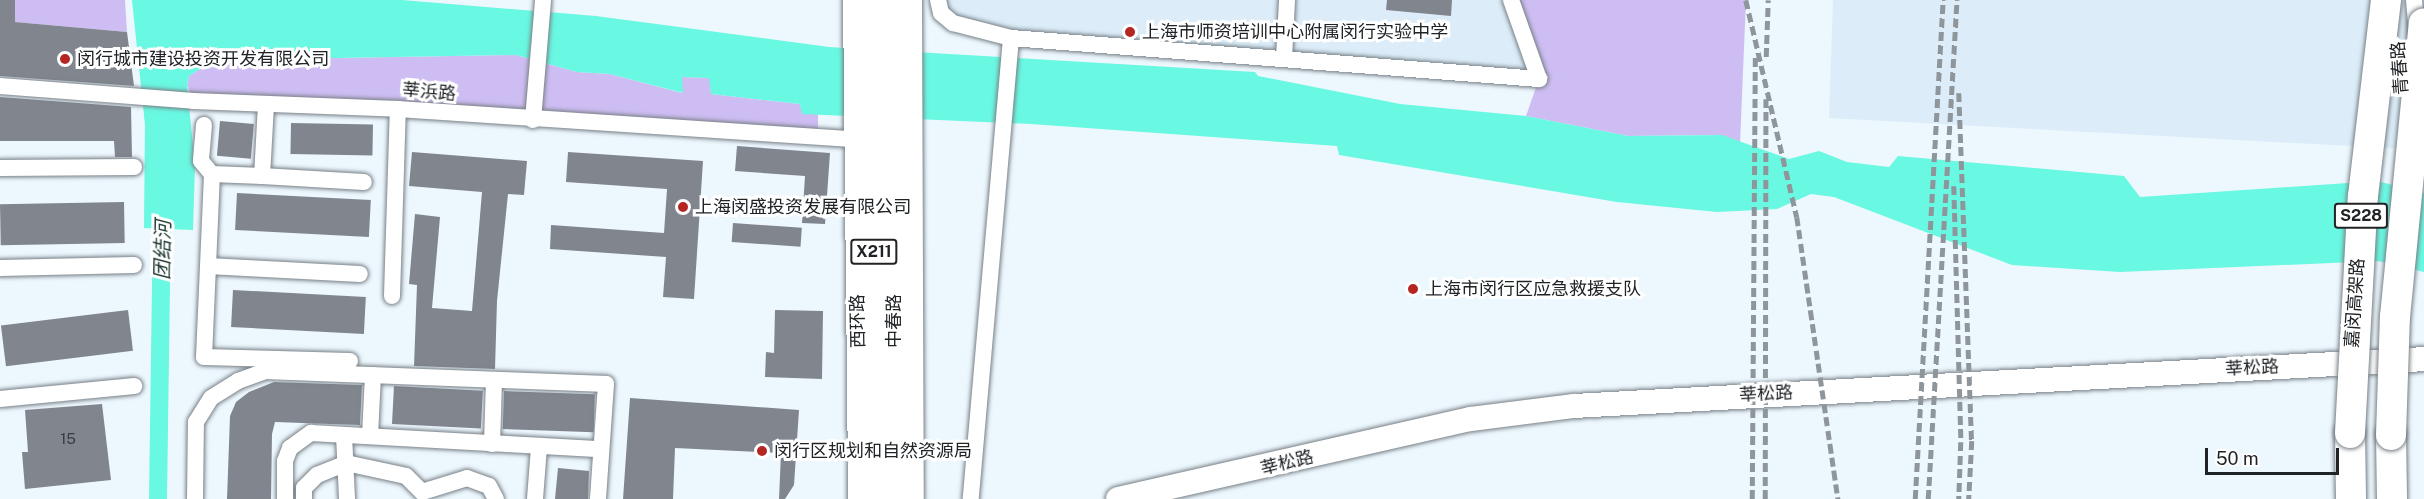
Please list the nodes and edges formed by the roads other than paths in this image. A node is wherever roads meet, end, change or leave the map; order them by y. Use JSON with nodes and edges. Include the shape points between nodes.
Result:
{"nodes":[{"id":1,"x":938,"y":0,"type":"edge"},
{"id":2,"x":1287,"y":0,"type":"edge"},
{"id":3,"x":1511,"y":0,"type":"edge"},
{"id":4,"x":2386,"y":0,"type":"edge"},
{"id":5,"x":2414,"y":0,"type":"edge"},
{"id":6,"x":542,"y":2,"type":"edge"},
{"id":7,"x":879,"y":4,"type":"edge"},
{"id":8,"x":2424,"y":22,"type":"edge"},
{"id":9,"x":1010,"y":45,"type":"junction"},
{"id":10,"x":1284,"y":58,"type":"junction"},
{"id":11,"x":0,"y":86,"type":"edge"},
{"id":12,"x":266,"y":105,"type":"junction"},
{"id":13,"x":398,"y":109,"type":"junction"},
{"id":14,"x":533,"y":120,"type":"junction"},
{"id":15,"x":204,"y":125,"type":"dead end"},
{"id":16,"x":2424,"y":133,"type":"edge"},
{"id":17,"x":856,"y":134,"type":"junction"},
{"id":18,"x":134,"y":166,"type":"dead end"},
{"id":19,"x":0,"y":168,"type":"edge"},
{"id":20,"x":212,"y":174,"type":"junction"},
{"id":21,"x":262,"y":176,"type":"junction"},
{"id":22,"x":364,"y":182,"type":"dead end"},
{"id":23,"x":134,"y":265,"type":"dead end"},
{"id":24,"x":208,"y":266,"type":"junction"},
{"id":25,"x":0,"y":268,"type":"edge"},
{"id":26,"x":360,"y":274,"type":"dead end"},
{"id":27,"x":392,"y":296,"type":"dead end"},
{"id":28,"x":2424,"y":359,"type":"edge"},
{"id":29,"x":350,"y":361,"type":"dead end"},
{"id":30,"x":373,"y":375,"type":"junction"},
{"id":31,"x":494,"y":380,"type":"junction"},
{"id":32,"x":134,"y":386,"type":"dead end"},
{"id":33,"x":0,"y":399,"type":"edge"},
{"id":34,"x":344,"y":435,"type":"junction"},
{"id":35,"x":370,"y":436,"type":"junction"},
{"id":36,"x":492,"y":444,"type":"junction"},
{"id":37,"x":539,"y":447,"type":"junction"},
{"id":38,"x":601,"y":449,"type":"junction"},
{"id":39,"x":346,"y":463,"type":"junction"},
{"id":40,"x":195,"y":499,"type":"edge"},
{"id":41,"x":285,"y":499,"type":"edge"},
{"id":42,"x":304,"y":499,"type":"edge"},
{"id":43,"x":347,"y":499,"type":"edge"},
{"id":44,"x":496,"y":499,"type":"edge"},
{"id":45,"x":535,"y":499,"type":"edge"},
{"id":46,"x":598,"y":499,"type":"edge"},
{"id":47,"x":860,"y":499,"type":"edge"},
{"id":48,"x":874,"y":499,"type":"edge"},
{"id":49,"x":895,"y":499,"type":"edge"},
{"id":50,"x":912,"y":499,"type":"edge"},
{"id":51,"x":971,"y":499,"type":"edge"},
{"id":52,"x":1118,"y":499,"type":"edge"},
{"id":53,"x":2351,"y":499,"type":"edge"},
{"id":54,"x":2392,"y":499,"type":"edge"}],
"edges":[{"from":1,"to":9,"type":"street","via":[[941,13],[953,23]]},
{"from":2,"to":10,"type":"street"},
{"from":3,"to":10,"type":"street","via":[[1539,79]]},
{"from":4,"to":53,"type":"highway","name":"嘉闵高架路","number":"S228","bridge":true,"via":[[2354,315]]},
{"from":5,"to":16,"type":"street","name":"青春路"},
{"from":6,"to":14,"type":"street"},
{"from":7,"to":17,"type":"main road","name":"西环路"},
{"from":7,"to":48,"type":"main road","name":"中春路","number":"X211"},
{"from":7,"to":49,"type":"main road","name":"中春路","number":"X211"},
{"from":7,"to":50,"type":"main road","via":[[910,38]]},
{"from":8,"to":54,"type":"highway","number":"S228","bridge":true,"via":[[2395,317]]},
{"from":9,"to":10,"type":"street"},
{"from":9,"to":51,"type":"street"},
{"from":11,"to":12,"type":"street","name":"莘浜路"},
{"from":12,"to":13,"type":"street","name":"莘浜路"},
{"from":12,"to":21,"type":"street"},
{"from":13,"to":14,"type":"street","name":"莘浜路"},
{"from":13,"to":27,"type":"street"},
{"from":14,"to":17,"type":"street","name":"莘浜路"},
{"from":15,"to":20,"type":"street","via":[[201,161]]},
{"from":17,"to":47,"type":"main road","name":"西环路"},
{"from":18,"to":19,"type":"street"},
{"from":20,"to":21,"type":"street"},
{"from":20,"to":24,"type":"street"},
{"from":21,"to":22,"type":"street"},
{"from":23,"to":25,"type":"street"},
{"from":24,"to":26,"type":"street"},
{"from":24,"to":29,"type":"street","via":[[204,357]]},
{"from":28,"to":52,"type":"main road","name":"莘松路","via":[[1574,406],[1471,419]]},
{"from":30,"to":31,"type":"street"},
{"from":30,"to":35,"type":"street"},
{"from":30,"to":40,"type":"street","via":[[266,371],[238,381],[211,398],[196,422]]},
{"from":31,"to":36,"type":"street"},
{"from":31,"to":38,"type":"street","via":[[606,384]]},
{"from":32,"to":33,"type":"street"},
{"from":34,"to":35,"type":"street"},
{"from":34,"to":39,"type":"street"},
{"from":34,"to":41,"type":"street","via":[[311,433],[290,448],[285,461]]},
{"from":35,"to":36,"type":"street"},
{"from":36,"to":37,"type":"street"},
{"from":37,"to":38,"type":"street"},
{"from":37,"to":45,"type":"street"},
{"from":38,"to":46,"type":"street"},
{"from":39,"to":42,"type":"street","via":[[317,475],[304,488]]},
{"from":39,"to":43,"type":"street"},
{"from":39,"to":44,"type":"street","via":[[406,476],[422,492],[467,478],[489,486]]}]}
